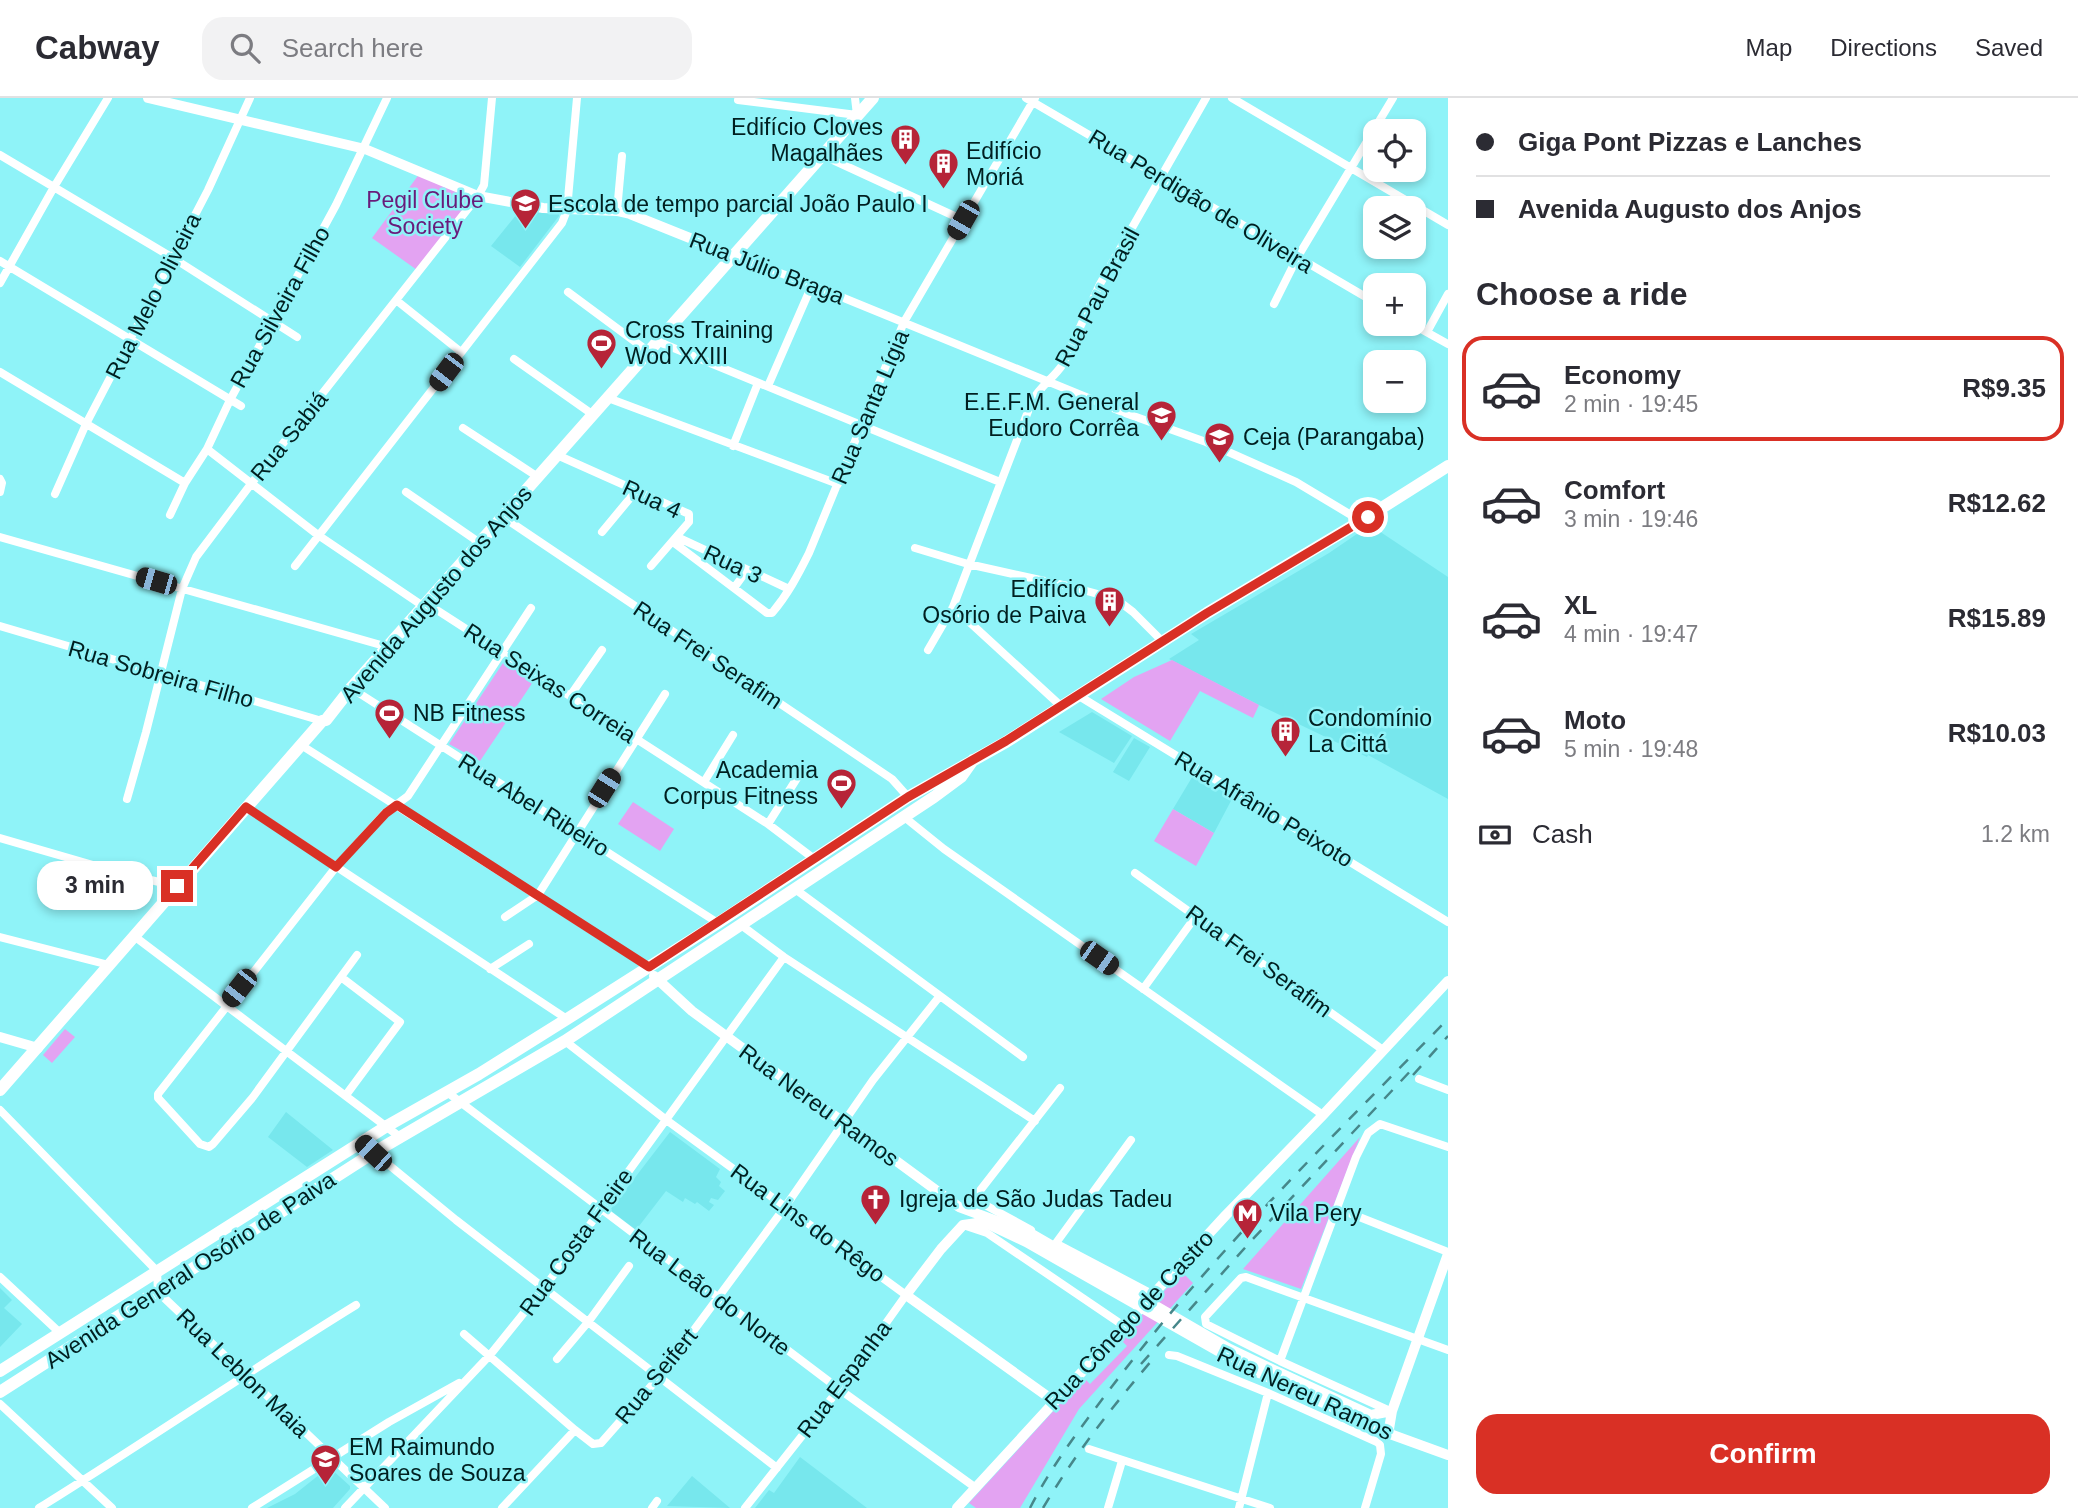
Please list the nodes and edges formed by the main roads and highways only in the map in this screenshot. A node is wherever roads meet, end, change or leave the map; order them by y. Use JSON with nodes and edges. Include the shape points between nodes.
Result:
{"nodes":[{"id":1,"x":873,"y":98,"type":"edge"},
{"id":2,"x":1448,"y":466,"type":"edge"},
{"id":3,"x":976,"y":757,"type":"junction"},
{"id":4,"x":1448,"y":981,"type":"edge"},
{"id":5,"x":0,"y":1090,"type":"edge"},
{"id":6,"x":301,"y":1180,"type":"junction"},
{"id":7,"x":311,"y":1193,"type":"junction"},
{"id":8,"x":0,"y":1370,"type":"edge"},
{"id":9,"x":0,"y":1392,"type":"edge"},
{"id":10,"x":957,"y":1508,"type":"edge"}],
"edges":[{"from":1,"to":5,"type":"main road","name":"Avenida Augusto dos Anjos"},
{"from":2,"to":3,"type":"main road","name":"Avenida General Osório de Paiva"},
{"from":3,"to":6,"type":"main road","name":"Avenida General Osório de Paiva","via":[[567,1019]]},
{"from":3,"to":7,"type":"main road","name":"Avenida General Osório de Paiva","via":[[961,777],[565,1041]]},
{"from":4,"to":10,"type":"main road","name":"Rua Cônego de Castro"},
{"from":6,"to":7,"type":"main road"},
{"from":6,"to":8,"type":"main road","name":"Avenida General Osório de Paiva"},
{"from":7,"to":9,"type":"main road","name":"Avenida General Osório de Paiva"}]}
